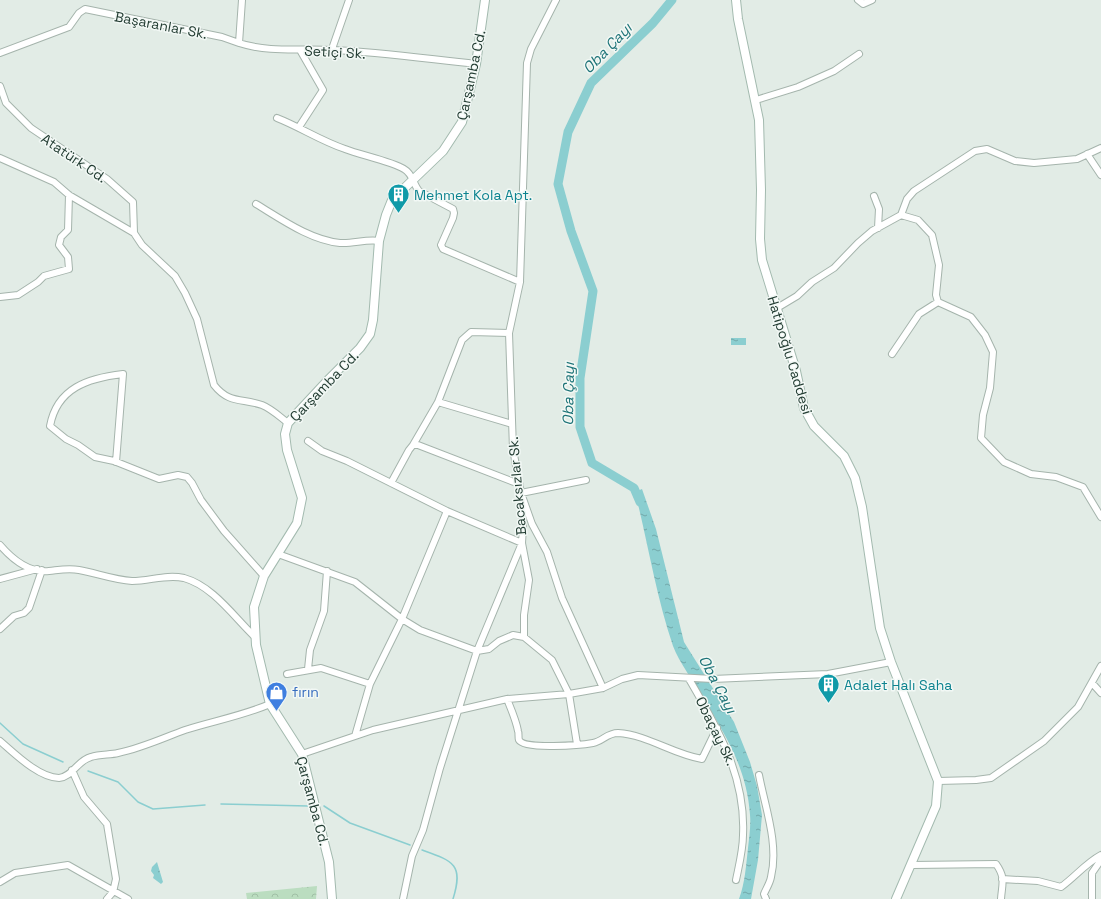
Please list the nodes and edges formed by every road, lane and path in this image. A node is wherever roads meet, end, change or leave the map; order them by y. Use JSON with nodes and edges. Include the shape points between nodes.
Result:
{"nodes":[{"id":1,"x":242,"y":0,"type":"edge"},
{"id":2,"x":349,"y":0,"type":"edge"},
{"id":3,"x":485,"y":0,"type":"edge"},
{"id":4,"x":556,"y":0,"type":"edge"},
{"id":5,"x":736,"y":0,"type":"edge"},
{"id":6,"x":858,"y":0,"type":"edge"},
{"id":7,"x":872,"y":0,"type":"edge"},
{"id":8,"x":239,"y":43,"type":"junction"},
{"id":9,"x":300,"y":50,"type":"junction"},
{"id":10,"x":332,"y":50,"type":"junction"},
{"id":11,"x":0,"y":53,"type":"edge"},
{"id":12,"x":859,"y":54,"type":"dead end"},
{"id":13,"x":476,"y":64,"type":"junction"},
{"id":14,"x":0,"y":86,"type":"edge"},
{"id":15,"x":756,"y":100,"type":"junction"},
{"id":16,"x":277,"y":118,"type":"dead end"},
{"id":17,"x":299,"y":127,"type":"junction"},
{"id":18,"x":1101,"y":148,"type":"edge"},
{"id":19,"x":1087,"y":154,"type":"junction"},
{"id":20,"x":0,"y":158,"type":"edge"},
{"id":21,"x":1101,"y":175,"type":"edge"},
{"id":22,"x":414,"y":179,"type":"junction"},
{"id":23,"x":69,"y":195,"type":"junction"},
{"id":24,"x":874,"y":196,"type":"dead end"},
{"id":25,"x":256,"y":204,"type":"dead end"},
{"id":26,"x":901,"y":215,"type":"junction"},
{"id":27,"x":878,"y":228,"type":"junction"},
{"id":28,"x":134,"y":233,"type":"junction"},
{"id":29,"x":379,"y":241,"type":"junction"},
{"id":30,"x":520,"y":282,"type":"junction"},
{"id":31,"x":0,"y":297,"type":"edge"},
{"id":32,"x":938,"y":302,"type":"junction"},
{"id":33,"x":777,"y":308,"type":"junction"},
{"id":34,"x":509,"y":333,"type":"junction"},
{"id":35,"x":892,"y":354,"type":"dead end"},
{"id":36,"x":438,"y":402,"type":"junction"},
{"id":37,"x":288,"y":423,"type":"junction"},
{"id":38,"x":512,"y":424,"type":"junction"},
{"id":39,"x":308,"y":440,"type":"dead end"},
{"id":40,"x":413,"y":445,"type":"junction"},
{"id":41,"x":116,"y":462,"type":"junction"},
{"id":42,"x":586,"y":480,"type":"dead end"},
{"id":43,"x":391,"y":483,"type":"junction"},
{"id":44,"x":519,"y":484,"type":"junction"},
{"id":45,"x":521,"y":493,"type":"junction"},
{"id":46,"x":447,"y":511,"type":"junction"},
{"id":47,"x":1101,"y":517,"type":"edge"},
{"id":48,"x":522,"y":543,"type":"junction"},
{"id":49,"x":0,"y":545,"type":"edge"},
{"id":50,"x":278,"y":554,"type":"junction"},
{"id":51,"x":40,"y":570,"type":"junction"},
{"id":52,"x":328,"y":571,"type":"junction"},
{"id":53,"x":264,"y":576,"type":"junction"},
{"id":54,"x":0,"y":579,"type":"edge"},
{"id":55,"x":402,"y":620,"type":"junction"},
{"id":56,"x":0,"y":629,"type":"edge"},
{"id":57,"x":524,"y":637,"type":"junction"},
{"id":58,"x":255,"y":638,"type":"junction"},
{"id":59,"x":477,"y":651,"type":"junction"},
{"id":60,"x":891,"y":662,"type":"junction"},
{"id":61,"x":1101,"y":666,"type":"edge"},
{"id":62,"x":308,"y":670,"type":"junction"},
{"id":63,"x":287,"y":674,"type":"dead end"},
{"id":64,"x":689,"y":679,"type":"junction"},
{"id":65,"x":1092,"y":683,"type":"junction"},
{"id":66,"x":370,"y":684,"type":"junction"},
{"id":67,"x":603,"y":688,"type":"junction"},
{"id":68,"x":1101,"y":693,"type":"edge"},
{"id":69,"x":569,"y":694,"type":"junction"},
{"id":70,"x":507,"y":699,"type":"junction"},
{"id":71,"x":270,"y":704,"type":"junction"},
{"id":72,"x":458,"y":710,"type":"junction"},
{"id":73,"x":717,"y":728,"type":"junction"},
{"id":74,"x":355,"y":736,"type":"junction"},
{"id":75,"x":0,"y":741,"type":"edge"},
{"id":76,"x":577,"y":744,"type":"junction"},
{"id":77,"x":302,"y":754,"type":"junction"},
{"id":78,"x":72,"y":770,"type":"junction"},
{"id":79,"x":759,"y":775,"type":"dead end"},
{"id":80,"x":938,"y":781,"type":"junction"},
{"id":81,"x":1101,"y":855,"type":"edge"},
{"id":82,"x":1101,"y":860,"type":"edge"},
{"id":83,"x":912,"y":865,"type":"junction"},
{"id":84,"x":1002,"y":879,"type":"junction"},
{"id":85,"x":736,"y":880,"type":"dead end"},
{"id":86,"x":0,"y":882,"type":"edge"},
{"id":87,"x":113,"y":892,"type":"junction"},
{"id":88,"x":107,"y":899,"type":"edge"},
{"id":89,"x":128,"y":899,"type":"edge"},
{"id":90,"x":332,"y":899,"type":"edge"},
{"id":91,"x":403,"y":899,"type":"edge"},
{"id":92,"x":766,"y":899,"type":"edge"},
{"id":93,"x":896,"y":899,"type":"edge"},
{"id":94,"x":1001,"y":899,"type":"edge"},
{"id":95,"x":1092,"y":899,"type":"edge"}],
"edges":[{"from":1,"to":8,"type":"street"},
{"from":2,"to":10,"type":"street"},
{"from":3,"to":13,"type":"street","name":"Çarşamba Cd."},
{"from":4,"to":30,"type":"street","name":"Bacaksızlar Sk.","via":[[531,49],[527,63]]},
{"from":5,"to":15,"type":"street","name":"Hatipoğlu Caddesi"},
{"from":6,"to":7,"type":"street","via":[[863,4]]},
{"from":8,"to":9,"type":"street","name":"Setiçi Sk.","via":[[268,50]]},
{"from":8,"to":11,"type":"street","name":"Başaranlar Sk.","via":[[222,37],[85,9],[69,27]]},
{"from":9,"to":10,"type":"street","name":"Setiçi Sk."},
{"from":9,"to":17,"type":"street","via":[[322,90]]},
{"from":10,"to":13,"type":"street","name":"Setiçi Sk."},
{"from":12,"to":15,"type":"street","via":[[834,71],[798,87]]},
{"from":13,"to":22,"type":"street","name":"Çarşamba Cd.","via":[[462,122],[443,152]]},
{"from":14,"to":28,"type":"street","name":"Atatürk Cd.","via":[[6,103],[31,128],[107,179],[133,202]]},
{"from":15,"to":33,"type":"street","name":"Hatipoğlu Caddesi","via":[[761,151],[762,260]]},
{"from":16,"to":17,"type":"street"},
{"from":17,"to":22,"type":"street","via":[[324,141],[404,169]]},
{"from":18,"to":19,"type":"street"},
{"from":19,"to":21,"type":"street"},
{"from":19,"to":26,"type":"street","via":[[1077,159],[1034,163],[1015,161],[987,149],[976,151],[914,191],[907,199]]},
{"from":20,"to":23,"type":"street","via":[[54,182]]},
{"from":22,"to":29,"type":"street","name":"Çarşamba Cd.","via":[[392,200]]},
{"from":22,"to":30,"type":"street","via":[[415,187],[419,191],[453,209],[453,218],[440,245],[442,249]]},
{"from":23,"to":28,"type":"street"},
{"from":23,"to":31,"type":"street","via":[[68,230],[59,245],[68,257],[69,269],[44,276],[18,295]]},
{"from":24,"to":27,"type":"street","via":[[879,209]]},
{"from":25,"to":29,"type":"street","via":[[300,230],[324,240],[341,243]]},
{"from":26,"to":27,"type":"street"},
{"from":26,"to":32,"type":"street","via":[[918,220],[932,235],[939,265],[936,294]]},
{"from":27,"to":33,"type":"street","via":[[858,243],[834,268]]},
{"from":28,"to":37,"type":"street","via":[[142,245],[175,276],[185,293],[197,319],[214,385],[231,399],[262,405]]},
{"from":29,"to":37,"type":"street","name":"Çarşamba Cd.","via":[[370,334],[360,348]]},
{"from":30,"to":34,"type":"street","name":"Bacaksızlar Sk."},
{"from":32,"to":35,"type":"street","via":[[919,314]]},
{"from":32,"to":47,"type":"street","via":[[971,317],[985,335],[993,352],[990,388],[980,438],[1004,462],[1031,474],[1056,477],[1083,487]]},
{"from":33,"to":60,"type":"street","name":"Hatipoğlu Caddesi","via":[[804,408],[814,426],[844,456],[854,478],[862,507],[880,628]]},
{"from":34,"to":36,"type":"street","via":[[471,332],[466,335]]},
{"from":34,"to":38,"type":"street","name":"Bacaksızlar Sk."},
{"from":36,"to":38,"type":"street"},
{"from":36,"to":40,"type":"street"},
{"from":37,"to":50,"type":"street","name":"Çarşamba Cd.","via":[[285,434],[287,450],[302,498],[297,523]]},
{"from":38,"to":44,"type":"street","name":"Bacaksızlar Sk."},
{"from":39,"to":43,"type":"street","via":[[322,451]]},
{"from":40,"to":43,"type":"street"},
{"from":40,"to":44,"type":"street","via":[[418,444]]},
{"from":41,"to":41,"type":"street","via":[[95,457],[50,426],[52,413],[63,396],[70,391],[80,384],[123,374]]},
{"from":41,"to":53,"type":"street","via":[[159,479],[178,475],[187,477],[200,500]]},
{"from":42,"to":45,"type":"street"},
{"from":43,"to":46,"type":"street"},
{"from":44,"to":45,"type":"street","name":"Bacaksızlar Sk."},
{"from":45,"to":48,"type":"street","name":"Bacaksızlar Sk."},
{"from":45,"to":67,"type":"street","via":[[532,524],[547,552],[562,598]]},
{"from":46,"to":48,"type":"street"},
{"from":46,"to":55,"type":"street"},
{"from":48,"to":57,"type":"street","name":"Bacaksızlar Sk.","via":[[529,580]]},
{"from":48,"to":59,"type":"street"},
{"from":49,"to":51,"type":"street","via":[[17,563]]},
{"from":50,"to":52,"type":"street"},
{"from":50,"to":53,"type":"street","name":"Çarşamba Cd."},
{"from":51,"to":54,"type":"street"},
{"from":51,"to":56,"type":"street","via":[[29,608],[24,613],[14,616]]},
{"from":51,"to":58,"type":"street","via":[[47,572],[65,568],[132,581],[166,576],[183,578],[201,585],[216,597]]},
{"from":52,"to":55,"type":"street","via":[[355,582]]},
{"from":52,"to":62,"type":"street","via":[[324,611],[310,650]]},
{"from":53,"to":58,"type":"street","name":"Çarşamba Cd.","via":[[254,607]]},
{"from":55,"to":59,"type":"street","via":[[420,630]]},
{"from":55,"to":66,"type":"street"},
{"from":57,"to":59,"type":"street","via":[[512,635],[489,649]]},
{"from":57,"to":69,"type":"street","via":[[552,660]]},
{"from":58,"to":71,"type":"street","name":"Çarşamba Cd."},
{"from":59,"to":72,"type":"street"},
{"from":60,"to":64,"type":"street","via":[[828,674]]},
{"from":60,"to":80,"type":"street","name":"Hatipoğlu Caddesi"},
{"from":61,"to":65,"type":"street"},
{"from":62,"to":63,"type":"street"},
{"from":62,"to":66,"type":"street","via":[[321,668]]},
{"from":64,"to":67,"type":"street","via":[[638,675],[622,678]]},
{"from":64,"to":73,"type":"street","name":"Obaçay Sk."},
{"from":65,"to":68,"type":"street"},
{"from":65,"to":80,"type":"street","via":[[1078,707],[1044,741],[992,778]]},
{"from":66,"to":74,"type":"street"},
{"from":67,"to":69,"type":"street"},
{"from":69,"to":70,"type":"street"},
{"from":69,"to":76,"type":"street"},
{"from":70,"to":72,"type":"street"},
{"from":70,"to":76,"type":"street","via":[[519,740],[523,744]]},
{"from":71,"to":77,"type":"street","name":"Çarşamba Cd."},
{"from":71,"to":78,"type":"street","via":[[251,712],[185,730],[144,747],[91,757],[83,760]]},
{"from":72,"to":74,"type":"street"},
{"from":72,"to":91,"type":"street","via":[[423,830],[412,856]]},
{"from":73,"to":76,"type":"street","via":[[702,758],[685,756],[644,738],[618,733],[607,735],[593,743]]},
{"from":73,"to":85,"type":"street","name":"Obaçay Sk.","via":[[730,756],[741,790],[744,834]]},
{"from":74,"to":77,"type":"street"},
{"from":75,"to":78,"type":"street","via":[[43,774],[58,778]]},
{"from":77,"to":90,"type":"street","name":"Çarşamba Cd.","via":[[329,862]]},
{"from":78,"to":87,"type":"street","via":[[84,797],[106,824],[116,879]]},
{"from":79,"to":92,"type":"street","via":[[774,860],[771,879],[764,894]]},
{"from":80,"to":83,"type":"street","via":[[936,806]]},
{"from":81,"to":84,"type":"street","via":[[1061,887],[1038,881]]},
{"from":82,"to":95,"type":"street","via":[[1092,873]]},
{"from":83,"to":84,"type":"street","via":[[996,864],[1001,871]]},
{"from":83,"to":93,"type":"street"},
{"from":84,"to":94,"type":"street","via":[[1004,884]]},
{"from":86,"to":87,"type":"street","via":[[15,873],[68,865]]},
{"from":87,"to":88,"type":"street"},
{"from":87,"to":89,"type":"street"}]}
